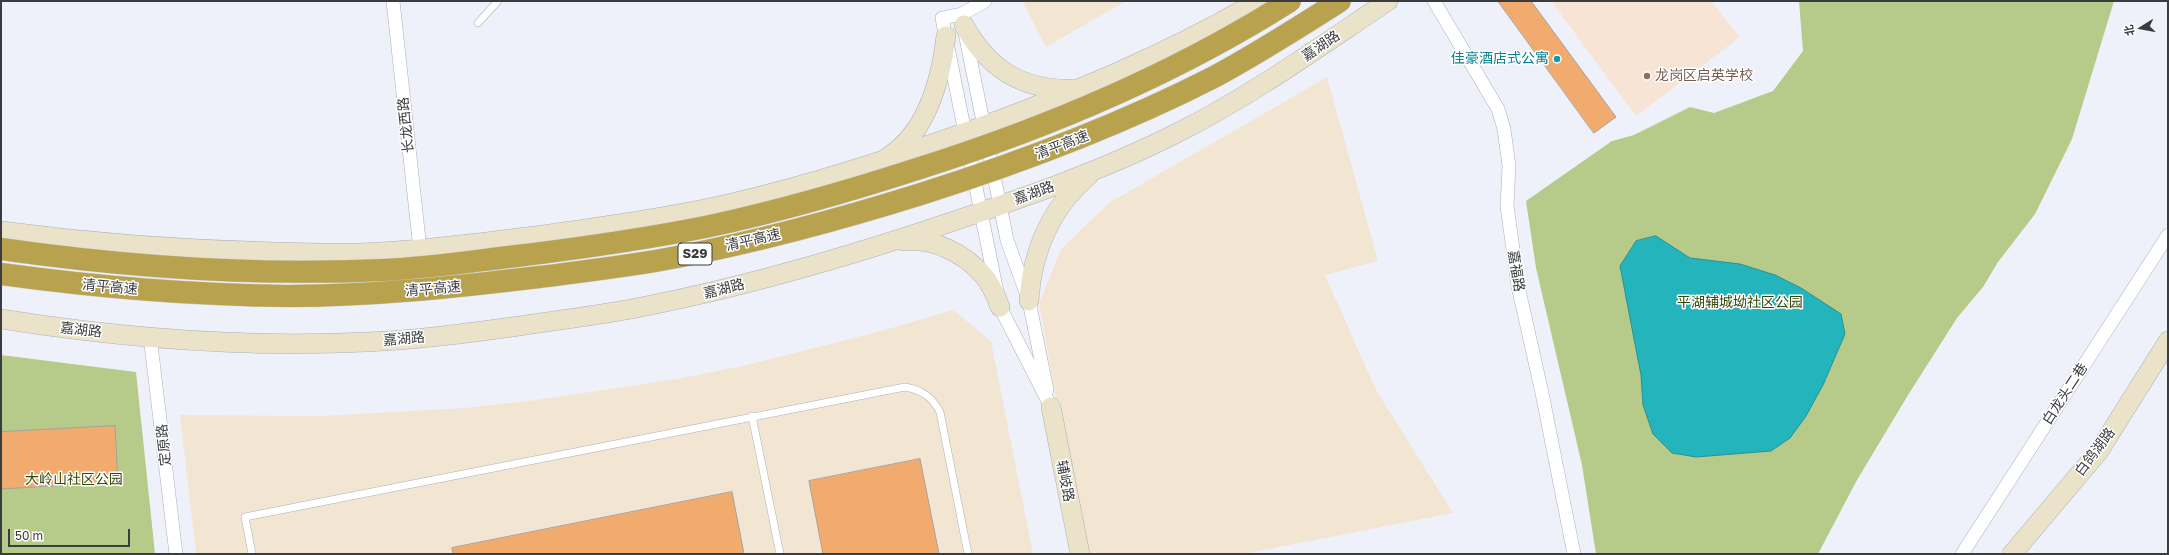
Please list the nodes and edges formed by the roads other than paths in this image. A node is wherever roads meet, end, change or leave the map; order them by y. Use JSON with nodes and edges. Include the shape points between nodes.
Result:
{"nodes":[{"id":1,"x":392,"y":1,"type":"edge"},
{"id":2,"x":498,"y":1,"type":"edge"},
{"id":3,"x":985,"y":1,"type":"edge"},
{"id":4,"x":1258,"y":1,"type":"edge"},
{"id":5,"x":1290,"y":1,"type":"edge"},
{"id":6,"x":1340,"y":1,"type":"edge"},
{"id":7,"x":1388,"y":1,"type":"edge"},
{"id":8,"x":1434,"y":1,"type":"edge"},
{"id":9,"x":963,"y":19,"type":"junction"},
{"id":10,"x":478,"y":23,"type":"dead end"},
{"id":11,"x":944,"y":27,"type":"junction"},
{"id":12,"x":1079,"y":88,"type":"junction"},
{"id":13,"x":984,"y":126,"type":"junction"},
{"id":14,"x":965,"y":132,"type":"junction"},
{"id":15,"x":879,"y":162,"type":"junction"},
{"id":16,"x":1098,"y":168,"type":"junction"},
{"id":17,"x":1000,"y":205,"type":"junction"},
{"id":18,"x":981,"y":212,"type":"junction"},
{"id":19,"x":1,"y":231,"type":"edge"},
{"id":20,"x":2168,"y":235,"type":"edge"},
{"id":21,"x":890,"y":242,"type":"junction"},
{"id":22,"x":1,"y":249,"type":"edge"},
{"id":23,"x":420,"y":249,"type":"junction"},
{"id":24,"x":1,"y":274,"type":"edge"},
{"id":25,"x":1030,"y":301,"type":"junction"},
{"id":26,"x":1000,"y":307,"type":"junction"},
{"id":27,"x":1,"y":319,"type":"edge"},
{"id":28,"x":150,"y":336,"type":"junction"},
{"id":29,"x":2168,"y":341,"type":"edge"},
{"id":30,"x":1051,"y":407,"type":"junction"},
{"id":31,"x":752,"y":416,"type":"junction"},
{"id":32,"x":176,"y":554,"type":"edge"},
{"id":33,"x":252,"y":554,"type":"edge"},
{"id":34,"x":780,"y":554,"type":"edge"},
{"id":35,"x":968,"y":554,"type":"edge"},
{"id":36,"x":1080,"y":554,"type":"edge"},
{"id":37,"x":1574,"y":554,"type":"edge"},
{"id":38,"x":1962,"y":554,"type":"edge"},
{"id":39,"x":2012,"y":554,"type":"edge"}],
"edges":[{"from":1,"to":23,"type":"street","name":"长龙西路"},
{"from":2,"to":10,"type":"lane"},
{"from":3,"to":9,"type":"street"},
{"from":4,"to":12,"type":"main road","via":[[1162,52]]},
{"from":5,"to":22,"type":"highway","name":"清平高速","number":"S29","bridge":true,"via":[[1212,46],[1144,80],[1019,134],[949,159],[835,194],[749,217],[668,234],[436,266],[377,270],[288,271],[154,266]]},
{"from":6,"to":24,"type":"highway","name":"清平高速","number":"S29","bridge":true,"via":[[1217,75],[1090,134],[1010,164],[870,210],[790,232],[675,258],[460,287],[345,295],[288,296],[138,290]]},
{"from":7,"to":16,"type":"main road","name":"嘉湖路","via":[[1231,103],[1179,132]]},
{"from":8,"to":37,"type":"street","name":"嘉福路","via":[[1498,109],[1504,129],[1508,166],[1507,206],[1518,286]]},
{"from":9,"to":11,"type":"street"},
{"from":9,"to":12,"type":"main road","via":[[974,44],[983,55],[1011,76],[1043,88]]},
{"from":9,"to":13,"type":"street"},
{"from":11,"to":14,"type":"street"},
{"from":11,"to":15,"type":"main road","via":[[939,78],[925,112],[907,140],[895,152]]},
{"from":12,"to":13,"type":"main road"},
{"from":13,"to":14,"type":"main road"},
{"from":13,"to":17,"type":"street"},
{"from":14,"to":15,"type":"main road"},
{"from":14,"to":18,"type":"street"},
{"from":15,"to":23,"type":"main road","via":[[736,202],[655,219]]},
{"from":16,"to":17,"type":"main road","name":"嘉湖路"},
{"from":16,"to":25,"type":"main road","via":[[1067,197],[1046,228],[1034,264]]},
{"from":17,"to":18,"type":"main road","name":"嘉湖路"},
{"from":17,"to":25,"type":"street","via":[[1007,240]]},
{"from":18,"to":21,"type":"main road","name":"嘉湖路"},
{"from":18,"to":26,"type":"street"},
{"from":19,"to":23,"type":"main road","via":[[126,245],[219,251],[358,253]]},
{"from":20,"to":38,"type":"street","name":"白龙头二巷"},
{"from":21,"to":26,"type":"main road","via":[[925,242],[957,254],[984,275]]},
{"from":21,"to":28,"type":"main road","name":"嘉湖路","via":[[789,272],[651,306],[493,329],[412,339],[320,343]]},
{"from":25,"to":30,"type":"street"},
{"from":26,"to":30,"type":"street"},
{"from":27,"to":28,"type":"main road","name":"嘉湖路"},
{"from":28,"to":32,"type":"street","name":"定原路"},
{"from":29,"to":39,"type":"main road","name":"白鸽湖路","via":[[2099,451]]},
{"from":30,"to":36,"type":"main road","name":"辅岐路"},
{"from":31,"to":33,"type":"lane","via":[[245,517]]},
{"from":31,"to":34,"type":"lane"},
{"from":31,"to":35,"type":"lane","via":[[896,388],[910,388],[923,392],[936,404],[940,412]]}]}
